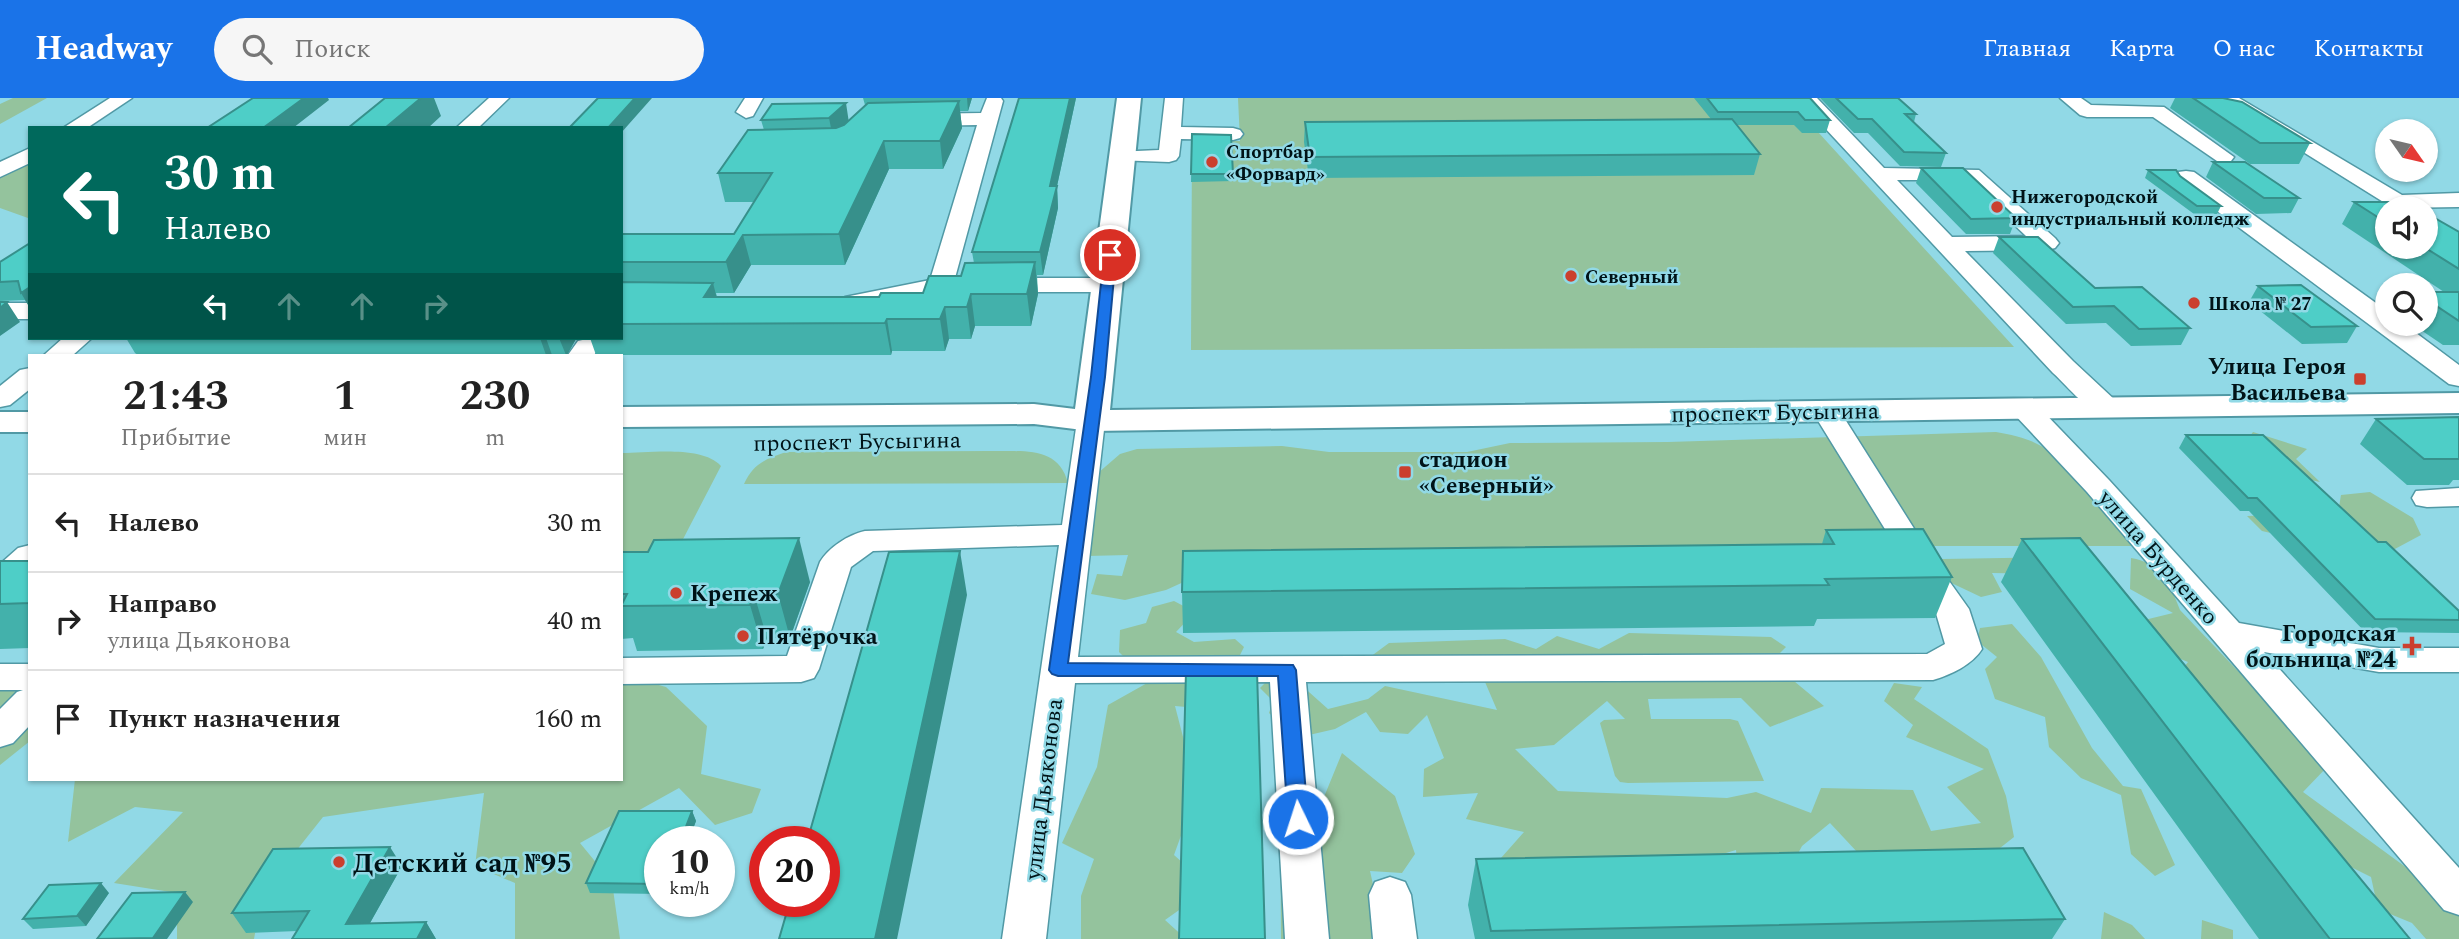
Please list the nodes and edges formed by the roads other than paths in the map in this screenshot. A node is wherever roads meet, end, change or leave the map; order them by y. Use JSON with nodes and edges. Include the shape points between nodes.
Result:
{"nodes":[{"id":1,"x":123,"y":98,"type":"edge"},
{"id":2,"x":500,"y":98,"type":"edge"},
{"id":3,"x":1129,"y":98,"type":"edge"},
{"id":4,"x":1174,"y":98,"type":"edge"},
{"id":5,"x":1806,"y":98,"type":"edge"},
{"id":6,"x":2069,"y":98,"type":"edge"},
{"id":7,"x":2226,"y":98,"type":"edge"},
{"id":8,"x":992,"y":109,"type":"edge"},
{"id":9,"x":894,"y":121,"type":"edge"},
{"id":10,"x":76,"y":126,"type":"edge"},
{"id":11,"x":468,"y":126,"type":"edge"},
{"id":12,"x":1171,"y":133,"type":"junction"},
{"id":13,"x":1233,"y":134,"type":"edge"},
{"id":14,"x":28,"y":155,"type":"edge"},
{"id":15,"x":1122,"y":156,"type":"junction"},
{"id":16,"x":2224,"y":157,"type":"dead end"},
{"id":17,"x":0,"y":171,"type":"edge"},
{"id":18,"x":1878,"y":174,"type":"junction"},
{"id":19,"x":2186,"y":177,"type":"edge"},
{"id":20,"x":2388,"y":196,"type":"edge"},
{"id":21,"x":2459,"y":200,"type":"edge"},
{"id":22,"x":2438,"y":202,"type":"edge"},
{"id":23,"x":1946,"y":244,"type":"junction"},
{"id":24,"x":941,"y":285,"type":"junction"},
{"id":25,"x":1106,"y":285,"type":"junction"},
{"id":26,"x":836,"y":303,"type":"edge"},
{"id":27,"x":0,"y":311,"type":"edge"},
{"id":28,"x":28,"y":311,"type":"edge"},
{"id":29,"x":2375,"y":311,"type":"edge"},
{"id":30,"x":2407,"y":336,"type":"edge"},
{"id":31,"x":76,"y":340,"type":"edge"},
{"id":32,"x":58,"y":354,"type":"edge"},
{"id":33,"x":28,"y":378,"type":"edge"},
{"id":34,"x":2459,"y":378,"type":"edge"},
{"id":35,"x":0,"y":399,"type":"edge"},
{"id":36,"x":2459,"y":403,"type":"edge"},
{"id":37,"x":2106,"y":407,"type":"junction"},
{"id":38,"x":2024,"y":408,"type":"junction"},
{"id":39,"x":1826,"y":411,"type":"junction"},
{"id":40,"x":623,"y":417,"type":"edge"},
{"id":41,"x":0,"y":422,"type":"edge"},
{"id":42,"x":28,"y":422,"type":"edge"},
{"id":43,"x":1091,"y":422,"type":"junction"},
{"id":44,"x":623,"y":443,"type":"edge"},
{"id":45,"x":0,"y":448,"type":"edge"},
{"id":46,"x":28,"y":448,"type":"edge"},
{"id":47,"x":2459,"y":497,"type":"edge"},
{"id":48,"x":2427,"y":498,"type":"dead end"},
{"id":49,"x":1077,"y":534,"type":"junction"},
{"id":50,"x":2226,"y":633,"type":"junction"},
{"id":51,"x":2459,"y":660,"type":"edge"},
{"id":52,"x":1058,"y":670,"type":"junction"},
{"id":53,"x":1287,"y":670,"type":"junction"},
{"id":54,"x":623,"y":671,"type":"edge"},
{"id":55,"x":0,"y":677,"type":"edge"},
{"id":56,"x":28,"y":677,"type":"edge"},
{"id":57,"x":28,"y":703,"type":"edge"},
{"id":58,"x":0,"y":733,"type":"edge"},
{"id":59,"x":1390,"y":895,"type":"dead end"},
{"id":60,"x":2459,"y":897,"type":"edge"},
{"id":61,"x":1024,"y":939,"type":"edge"},
{"id":62,"x":1307,"y":939,"type":"edge"},
{"id":63,"x":1395,"y":939,"type":"edge"}],
"edges":[{"from":1,"to":10,"type":"street"},
{"from":2,"to":11,"type":"street"},
{"from":3,"to":15,"type":"main road","name":"улица Дьяконова"},
{"from":4,"to":12,"type":"street"},
{"from":5,"to":18,"type":"street"},
{"from":6,"to":16,"type":"street","via":[[2087,111],[2157,111]]},
{"from":7,"to":20,"type":"street"},
{"from":8,"to":9,"type":"street"},
{"from":8,"to":24,"type":"street"},
{"from":12,"to":13,"type":"street"},
{"from":12,"to":15,"type":"street","via":[[1170,156]]},
{"from":14,"to":17,"type":"street"},
{"from":15,"to":25,"type":"main road","name":"улица Дьяконова"},
{"from":18,"to":23,"type":"street"},
{"from":18,"to":23,"type":"street","via":[[1972,174],[2047,243]]},
{"from":19,"to":29,"type":"street"},
{"from":21,"to":22,"type":"street"},
{"from":23,"to":37,"type":"street"},
{"from":24,"to":25,"type":"street"},
{"from":24,"to":26,"type":"street"},
{"from":25,"to":43,"type":"main road","name":"улица Дьяконова"},
{"from":27,"to":28,"type":"street"},
{"from":30,"to":34,"type":"street"},
{"from":31,"to":32,"type":"street"},
{"from":33,"to":35,"type":"street"},
{"from":36,"to":37,"type":"main road","name":"проспект Бусыгина"},
{"from":37,"to":38,"type":"main road","name":"проспект Бусыгина"},
{"from":38,"to":39,"type":"main road","name":"проспект Бусыгина"},
{"from":38,"to":50,"type":"street","name":"улица Бурденко"},
{"from":39,"to":43,"type":"main road","name":"проспект Бусыгина"},
{"from":39,"to":53,"type":"street","via":[[1952,609],[1964,649],[1933,667]]},
{"from":40,"to":43,"type":"main road","name":"проспект Бусыгина","via":[[1034,414]]},
{"from":41,"to":42,"type":"main road"},
{"from":43,"to":44,"type":"main road","name":"проспект Бусыгина","via":[[1030,438]]},
{"from":43,"to":49,"type":"street","name":"улица Дьяконова"},
{"from":45,"to":46,"type":"main road"},
{"from":47,"to":48,"type":"street"},
{"from":49,"to":52,"type":"street","name":"улица Дьяконова"},
{"from":49,"to":54,"type":"street","via":[[865,541],[836,562],[802,669]]},
{"from":50,"to":51,"type":"street","via":[[2379,660]]},
{"from":50,"to":60,"type":"street","name":"улица Бурденко"},
{"from":52,"to":53,"type":"street"},
{"from":52,"to":61,"type":"street","name":"улица Дьяконова"},
{"from":53,"to":62,"type":"street"},
{"from":55,"to":56,"type":"street"},
{"from":57,"to":58,"type":"street"},
{"from":59,"to":63,"type":"street"}]}
